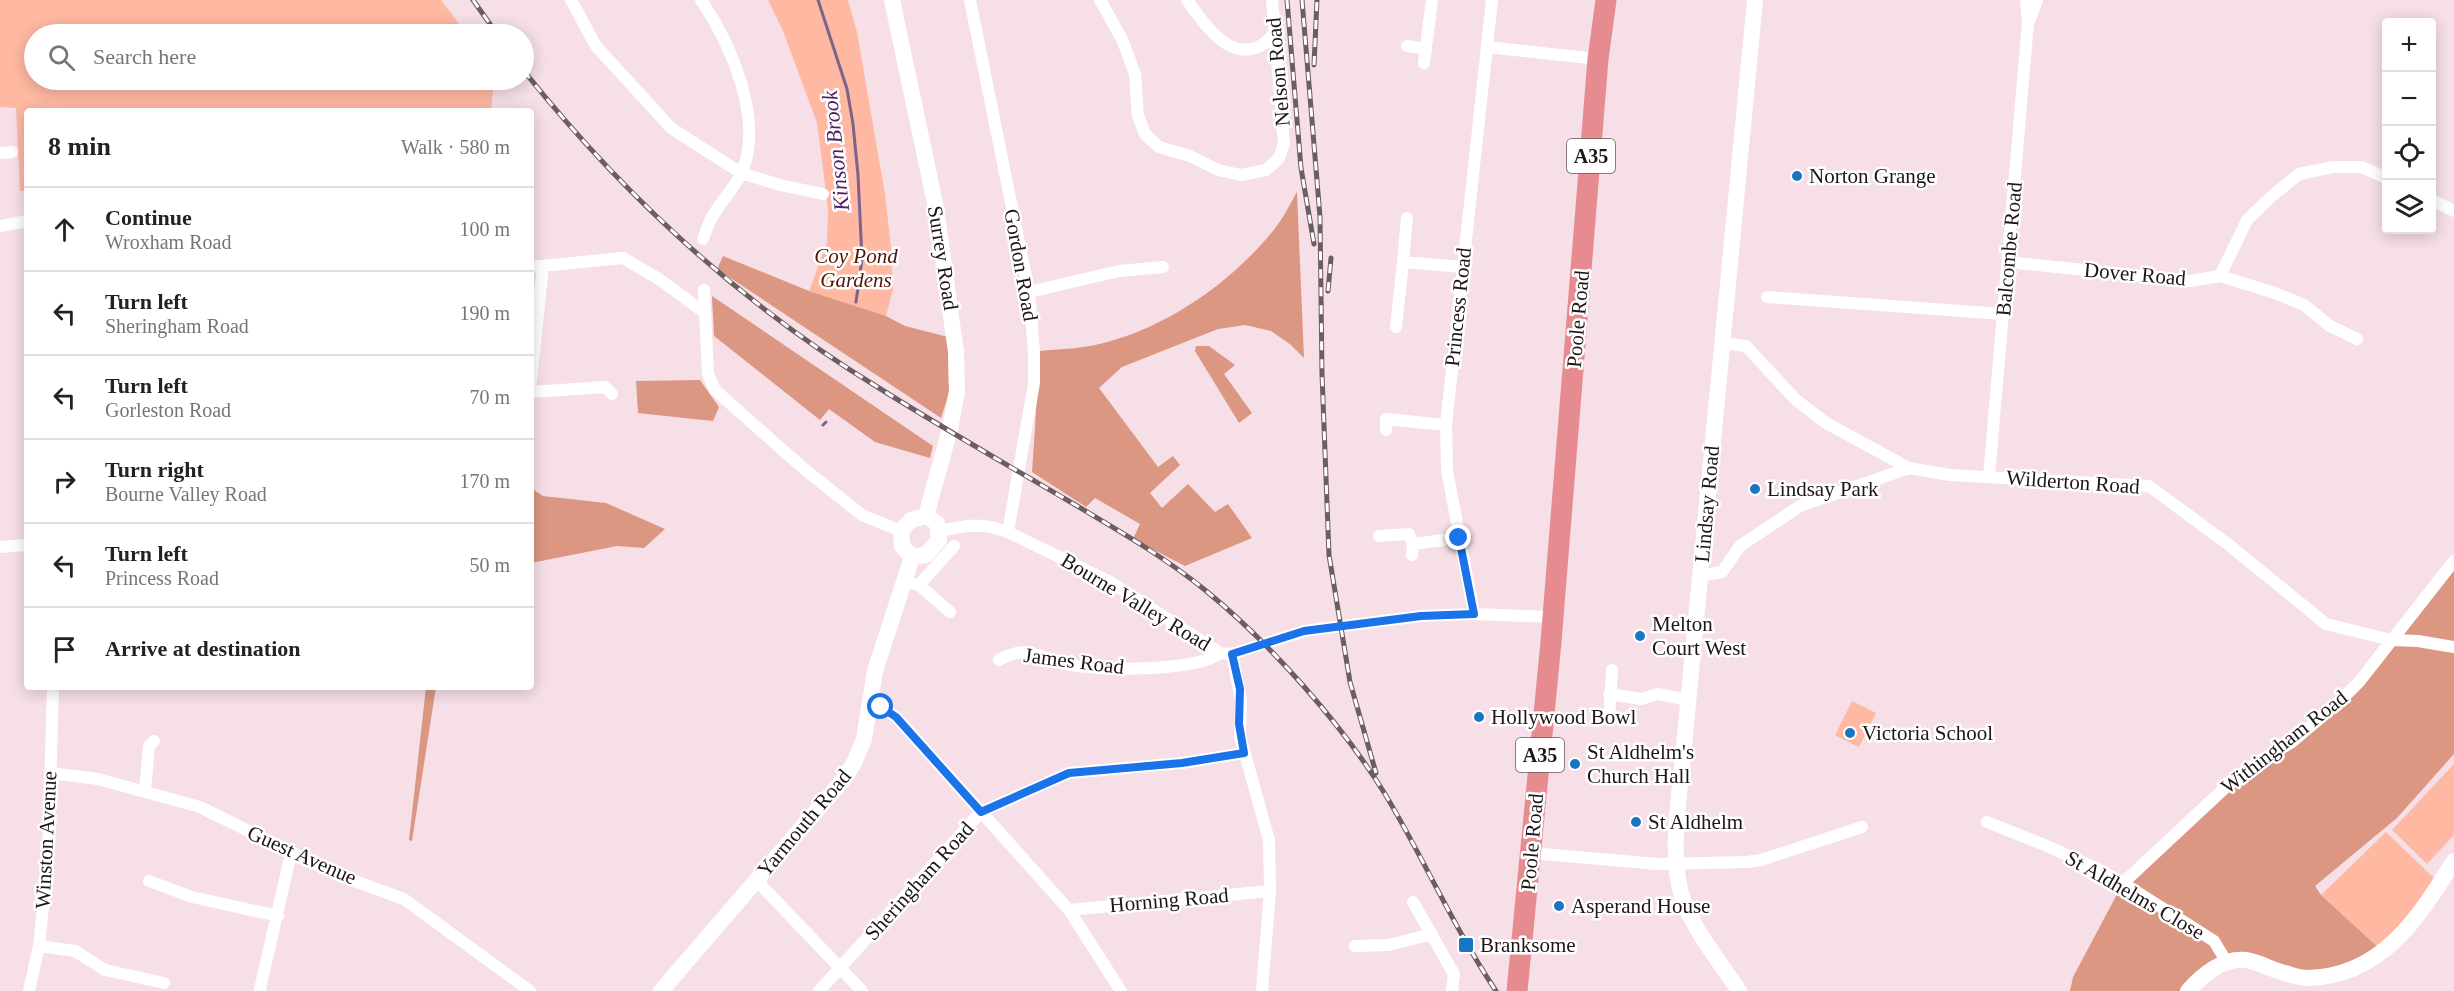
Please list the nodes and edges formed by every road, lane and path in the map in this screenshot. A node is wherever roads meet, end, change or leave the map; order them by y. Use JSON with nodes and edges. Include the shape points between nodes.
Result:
{"nodes":[{"id":1,"x":571,"y":0,"type":"edge"},
{"id":2,"x":701,"y":0,"type":"edge"},
{"id":3,"x":892,"y":0,"type":"edge"},
{"id":4,"x":970,"y":0,"type":"edge"},
{"id":5,"x":1101,"y":0,"type":"edge"},
{"id":6,"x":1187,"y":0,"type":"edge"},
{"id":7,"x":1272,"y":0,"type":"edge"},
{"id":8,"x":1432,"y":0,"type":"edge"},
{"id":9,"x":1492,"y":0,"type":"edge"},
{"id":10,"x":1606,"y":0,"type":"edge"},
{"id":11,"x":1755,"y":0,"type":"edge"},
{"id":12,"x":2026,"y":0,"type":"edge"},
{"id":13,"x":2037,"y":0,"type":"edge"},
{"id":14,"x":2028,"y":22,"type":"junction"},
{"id":15,"x":1274,"y":34,"type":"junction"},
{"id":16,"x":1407,"y":46,"type":"dead end"},
{"id":17,"x":1487,"y":47,"type":"junction"},
{"id":18,"x":1426,"y":49,"type":"junction"},
{"id":19,"x":1598,"y":59,"type":"junction"},
{"id":20,"x":1424,"y":63,"type":"dead end"},
{"id":21,"x":741,"y":173,"type":"junction"},
{"id":22,"x":2382,"y":176,"type":"edge"},
{"id":23,"x":823,"y":194,"type":"dead end"},
{"id":24,"x":2436,"y":202,"type":"edge"},
{"id":25,"x":2454,"y":211,"type":"edge"},
{"id":26,"x":1407,"y":218,"type":"dead end"},
{"id":27,"x":24,"y":222,"type":"edge"},
{"id":28,"x":0,"y":226,"type":"edge"},
{"id":29,"x":703,"y":239,"type":"dead end"},
{"id":30,"x":1403,"y":262,"type":"junction"},
{"id":31,"x":2008,"y":262,"type":"junction"},
{"id":32,"x":537,"y":267,"type":"edge"},
{"id":33,"x":1163,"y":267,"type":"dead end"},
{"id":34,"x":1462,"y":267,"type":"junction"},
{"id":35,"x":2220,"y":276,"type":"junction"},
{"id":36,"x":704,"y":290,"type":"dead end"},
{"id":37,"x":1029,"y":292,"type":"junction"},
{"id":38,"x":1767,"y":297,"type":"dead end"},
{"id":39,"x":705,"y":312,"type":"junction"},
{"id":40,"x":2003,"y":314,"type":"junction"},
{"id":41,"x":534,"y":324,"type":"edge"},
{"id":42,"x":1396,"y":327,"type":"dead end"},
{"id":43,"x":2357,"y":339,"type":"dead end"},
{"id":44,"x":1722,"y":343,"type":"junction"},
{"id":45,"x":534,"y":392,"type":"edge"},
{"id":46,"x":612,"y":394,"type":"dead end"},
{"id":47,"x":1386,"y":419,"type":"dead end"},
{"id":48,"x":1446,"y":425,"type":"junction"},
{"id":49,"x":1908,"y":468,"type":"junction"},
{"id":50,"x":1989,"y":476,"type":"junction"},
{"id":51,"x":926,"y":516,"type":"junction"},
{"id":52,"x":902,"y":531,"type":"junction"},
{"id":53,"x":940,"y":531,"type":"junction"},
{"id":54,"x":1008,"y":532,"type":"junction"},
{"id":55,"x":1378,"y":536,"type":"dead end"},
{"id":56,"x":1459,"y":538,"type":"junction"},
{"id":57,"x":24,"y":545,"type":"edge"},
{"id":58,"x":954,"y":546,"type":"dead end"},
{"id":59,"x":0,"y":547,"type":"edge"},
{"id":60,"x":912,"y":557,"type":"junction"},
{"id":61,"x":2454,"y":561,"type":"edge"},
{"id":62,"x":1700,"y":576,"type":"junction"},
{"id":63,"x":912,"y":584,"type":"junction"},
{"id":64,"x":950,"y":612,"type":"dead end"},
{"id":65,"x":1474,"y":614,"type":"junction"},
{"id":66,"x":1551,"y":634,"type":"junction"},
{"id":67,"x":2391,"y":640,"type":"junction"},
{"id":68,"x":2454,"y":647,"type":"edge"},
{"id":69,"x":1226,"y":653,"type":"junction"},
{"id":70,"x":999,"y":660,"type":"dead end"},
{"id":71,"x":1612,"y":670,"type":"dead end"},
{"id":72,"x":53,"y":690,"type":"edge"},
{"id":73,"x":1609,"y":693,"type":"junction"},
{"id":74,"x":1688,"y":700,"type":"junction"},
{"id":75,"x":870,"y":707,"type":"junction"},
{"id":76,"x":1608,"y":719,"type":"dead end"},
{"id":77,"x":154,"y":741,"type":"dead end"},
{"id":78,"x":1244,"y":753,"type":"junction"},
{"id":79,"x":50,"y":773,"type":"junction"},
{"id":80,"x":145,"y":790,"type":"junction"},
{"id":81,"x":981,"y":812,"type":"junction"},
{"id":82,"x":1987,"y":822,"type":"dead end"},
{"id":83,"x":1862,"y":827,"type":"dead end"},
{"id":84,"x":291,"y":853,"type":"junction"},
{"id":85,"x":1532,"y":853,"type":"junction"},
{"id":86,"x":2454,"y":861,"type":"edge"},
{"id":87,"x":1675,"y":864,"type":"junction"},
{"id":88,"x":756,"y":880,"type":"junction"},
{"id":89,"x":149,"y":881,"type":"dead end"},
{"id":90,"x":2123,"y":883,"type":"junction"},
{"id":91,"x":1269,"y":891,"type":"junction"},
{"id":92,"x":1413,"y":902,"type":"dead end"},
{"id":93,"x":1069,"y":910,"type":"junction"},
{"id":94,"x":278,"y":916,"type":"junction"},
{"id":95,"x":1432,"y":934,"type":"junction"},
{"id":96,"x":39,"y":946,"type":"junction"},
{"id":97,"x":1355,"y":946,"type":"dead end"},
{"id":98,"x":2226,"y":961,"type":"junction"},
{"id":99,"x":840,"y":969,"type":"junction"},
{"id":100,"x":513,"y":979,"type":"junction"},
{"id":101,"x":164,"y":983,"type":"dead end"},
{"id":102,"x":1517,"y":985,"type":"edge"},
{"id":103,"x":260,"y":989,"type":"dead end"},
{"id":104,"x":29,"y":991,"type":"edge"},
{"id":105,"x":506,"y":991,"type":"edge"},
{"id":106,"x":530,"y":991,"type":"edge"},
{"id":107,"x":661,"y":991,"type":"edge"},
{"id":108,"x":819,"y":991,"type":"edge"},
{"id":109,"x":862,"y":991,"type":"edge"},
{"id":110,"x":1121,"y":991,"type":"edge"},
{"id":111,"x":1262,"y":991,"type":"edge"},
{"id":112,"x":1452,"y":991,"type":"edge"},
{"id":113,"x":1739,"y":991,"type":"edge"},
{"id":114,"x":2188,"y":991,"type":"edge"}],
"edges":[{"from":1,"to":21,"type":"street","via":[[596,46],[671,128]]},
{"from":2,"to":21,"type":"street","via":[[728,45],[739,73],[749,144]]},
{"from":3,"to":51,"type":"street","name":"Surrey Road","via":[[936,208],[956,352],[957,392]]},
{"from":4,"to":37,"type":"street","name":"Gordon Road"},
{"from":5,"to":15,"type":"street","name":"Nelson Road","via":[[1135,74],[1138,116],[1145,134],[1160,147],[1241,175],[1266,170],[1279,158],[1284,144]]},
{"from":6,"to":15,"type":"street","via":[[1208,30],[1225,44],[1244,51],[1261,46]]},
{"from":7,"to":15,"type":"street","name":"Nelson Road"},
{"from":8,"to":18,"type":"street"},
{"from":9,"to":17,"type":"street","name":"Princess Road"},
{"from":10,"to":19,"type":"highway","name":"Poole Road","number":"A35"},
{"from":11,"to":44,"type":"street","name":"Lindsay Road"},
{"from":12,"to":14,"type":"street","name":"Balcombe Road"},
{"from":13,"to":14,"type":"street","name":"Balcombe Road"},
{"from":14,"to":31,"type":"street","name":"Balcombe Road"},
{"from":16,"to":18,"type":"street"},
{"from":17,"to":19,"type":"street"},
{"from":17,"to":34,"type":"street","name":"Princess Road"},
{"from":18,"to":20,"type":"street"},
{"from":19,"to":66,"type":"highway","name":"Poole Road","number":"A35"},
{"from":21,"to":23,"type":"street"},
{"from":21,"to":29,"type":"street","via":[[712,216]]},
{"from":22,"to":35,"type":"street","via":[[2362,167],[2333,167],[2299,174],[2247,220]]},
{"from":24,"to":25,"type":"street"},
{"from":26,"to":30,"type":"street"},
{"from":27,"to":28,"type":"street"},
{"from":30,"to":34,"type":"street"},
{"from":30,"to":42,"type":"street"},
{"from":31,"to":35,"type":"street","name":"Dover Road","via":[[2190,281]]},
{"from":31,"to":40,"type":"street","name":"Balcombe Road"},
{"from":32,"to":39,"type":"street","via":[[623,258]]},
{"from":32,"to":41,"type":"street"},
{"from":33,"to":37,"type":"street","via":[[1119,271]]},
{"from":34,"to":48,"type":"street","name":"Princess Road"},
{"from":35,"to":43,"type":"street","via":[[2304,305],[2330,326]]},
{"from":36,"to":39,"type":"street"},
{"from":37,"to":54,"type":"street","name":"Gordon Road","via":[[1034,382]]},
{"from":38,"to":40,"type":"street"},
{"from":39,"to":52,"type":"street","via":[[711,382],[728,402],[862,515]]},
{"from":40,"to":50,"type":"street","name":"Balcombe Road"},
{"from":44,"to":49,"type":"street","name":"Wilderton Road","via":[[1746,346],[1795,399],[1826,423]]},
{"from":44,"to":62,"type":"street","name":"Lindsay Road"},
{"from":45,"to":46,"type":"street","via":[[605,387]]},
{"from":47,"to":48,"type":"street"},
{"from":48,"to":56,"type":"street","name":"Princess Road","via":[[1447,470]]},
{"from":49,"to":50,"type":"street","name":"Wilderton Road"},
{"from":49,"to":62,"type":"street","via":[[1800,506],[1740,546],[1722,572]]},
{"from":50,"to":67,"type":"street","name":"Wilderton Road","via":[[2149,486],[2326,624]]},
{"from":51,"to":52,"type":"street","via":[[911,520]]},
{"from":51,"to":53,"type":"street","via":[[938,523]]},
{"from":52,"to":60,"type":"street","via":[[902,546]]},
{"from":53,"to":54,"type":"street","name":"Bourne Valley Road","via":[[973,524]]},
{"from":53,"to":60,"type":"street","via":[[935,547],[922,557]]},
{"from":54,"to":69,"type":"street","name":"Bourne Valley Road","via":[[1112,583]]},
{"from":55,"to":56,"type":"street","via":[[1409,534],[1412,550]]},
{"from":56,"to":65,"type":"street","name":"Princess Road"},
{"from":57,"to":59,"type":"street"},
{"from":58,"to":63,"type":"street"},
{"from":60,"to":63,"type":"street","name":"Yarmouth Road"},
{"from":61,"to":67,"type":"street","name":"Withingham Road"},
{"from":62,"to":74,"type":"street","name":"Lindsay Road"},
{"from":63,"to":64,"type":"street"},
{"from":63,"to":75,"type":"street","name":"Yarmouth Road","via":[[875,671]]},
{"from":65,"to":66,"type":"street","name":"Bourne Valley Road","via":[[1514,616]]},
{"from":65,"to":69,"type":"street","name":"Bourne Valley Road","via":[[1421,616],[1304,631]]},
{"from":66,"to":85,"type":"highway","name":"Poole Road","number":"A35"},
{"from":67,"to":68,"type":"street","name":"Wilderton Road"},
{"from":67,"to":90,"type":"street","name":"Withingham Road","via":[[2340,701],[2292,742],[2228,785]]},
{"from":69,"to":70,"type":"street","name":"James Road","via":[[1130,669],[1065,664],[1021,651]]},
{"from":69,"to":78,"type":"street","via":[[1240,689],[1239,724]]},
{"from":71,"to":73,"type":"street"},
{"from":72,"to":79,"type":"street","name":"Winston Avenue"},
{"from":73,"to":74,"type":"street","via":[[1641,699],[1658,694]]},
{"from":73,"to":76,"type":"street"},
{"from":74,"to":87,"type":"street","name":"Lindsay Road"},
{"from":75,"to":81,"type":"street","via":[[890,712]]},
{"from":75,"to":88,"type":"street","name":"Yarmouth Road","via":[[860,751],[843,780]]},
{"from":77,"to":80,"type":"street","via":[[149,746]]},
{"from":78,"to":81,"type":"street","name":"Sheringham Road","via":[[1069,773]]},
{"from":78,"to":91,"type":"street","via":[[1269,840]]},
{"from":79,"to":80,"type":"street","name":"Guest Avenue","via":[[98,778]]},
{"from":79,"to":96,"type":"street","name":"Winston Avenue","via":[[48,859]]},
{"from":80,"to":84,"type":"street","name":"Guest Avenue","via":[[200,807]]},
{"from":81,"to":93,"type":"street"},
{"from":81,"to":99,"type":"street","name":"Sheringham Road"},
{"from":82,"to":90,"type":"street","name":"St Aldhelms Close","via":[[2068,855]]},
{"from":83,"to":87,"type":"street","via":[[1761,860]]},
{"from":84,"to":94,"type":"street"},
{"from":84,"to":100,"type":"street","name":"Guest Avenue","via":[[338,875],[404,898]]},
{"from":85,"to":87,"type":"street"},
{"from":85,"to":102,"type":"highway","name":"Poole Road","number":"A35"},
{"from":86,"to":98,"type":"street","via":[[2417,918],[2395,943],[2367,962],[2341,973],[2306,978],[2247,960]]},
{"from":87,"to":113,"type":"street","name":"Lindsay Road","via":[[1689,913]]},
{"from":88,"to":99,"type":"street"},
{"from":88,"to":107,"type":"street","name":"Yarmouth Road"},
{"from":89,"to":94,"type":"street","via":[[192,897]]},
{"from":90,"to":98,"type":"street","name":"St Aldhelms Close","via":[[2214,940]]},
{"from":91,"to":93,"type":"street","name":"Horning Road"},
{"from":91,"to":111,"type":"street"},
{"from":92,"to":95,"type":"street"},
{"from":93,"to":110,"type":"street"},
{"from":94,"to":103,"type":"street"},
{"from":95,"to":97,"type":"street","via":[[1389,945]]},
{"from":95,"to":112,"type":"street","via":[[1454,974]]},
{"from":96,"to":101,"type":"street","via":[[75,951],[105,969]]},
{"from":96,"to":104,"type":"street","name":"Winston Avenue"},
{"from":98,"to":114,"type":"street"},
{"from":99,"to":108,"type":"street","name":"Sheringham Road"},
{"from":99,"to":109,"type":"street"},
{"from":100,"to":105,"type":"street"},
{"from":100,"to":106,"type":"street","name":"Guest Avenue"}]}
